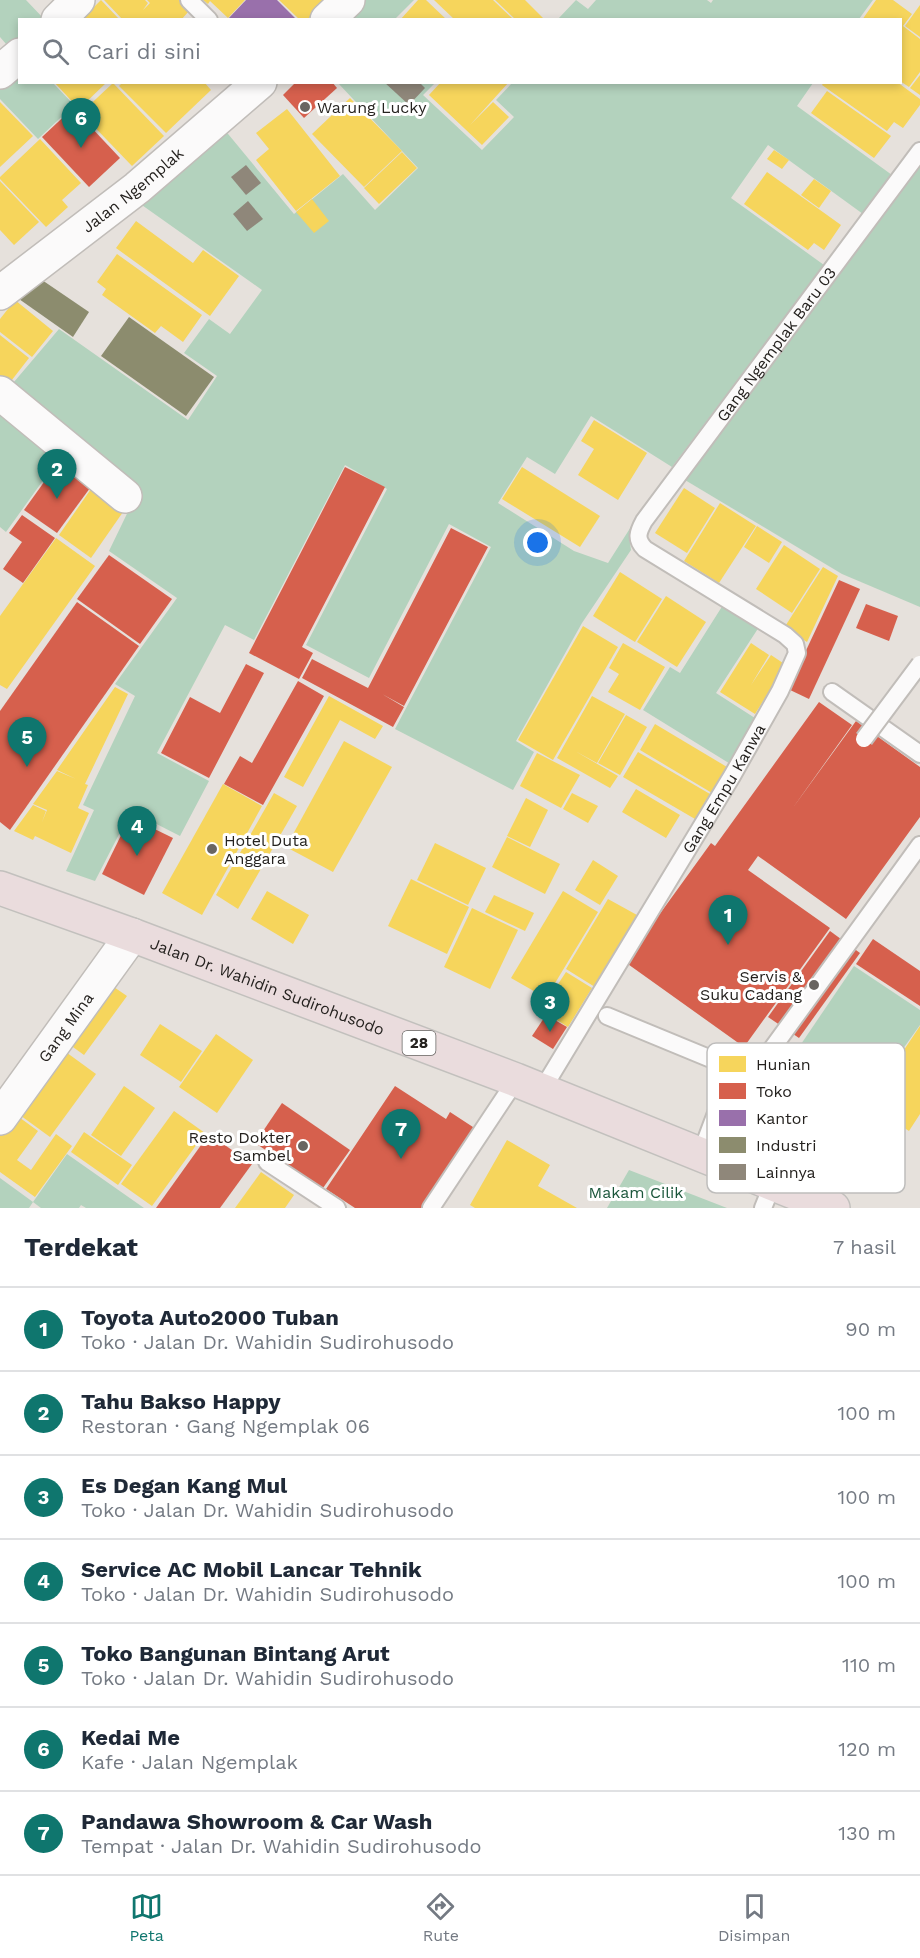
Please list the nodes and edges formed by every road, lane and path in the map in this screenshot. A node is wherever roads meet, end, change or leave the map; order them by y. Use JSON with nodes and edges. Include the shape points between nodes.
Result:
{"nodes":[{"id":1,"x":78,"y":0,"type":"edge"},
{"id":2,"x":189,"y":0,"type":"edge"},
{"id":3,"x":348,"y":0,"type":"edge"},
{"id":4,"x":60,"y":18,"type":"edge"},
{"id":5,"x":207,"y":18,"type":"edge"},
{"id":6,"x":329,"y":18,"type":"edge"},
{"id":7,"x":18,"y":57,"type":"edge"},
{"id":8,"x":0,"y":72,"type":"edge"},
{"id":9,"x":258,"y":84,"type":"edge"},
{"id":10,"x":920,"y":151,"type":"edge"},
{"id":11,"x":0,"y":293,"type":"edge"},
{"id":12,"x":0,"y":393,"type":"edge"},
{"id":13,"x":125,"y":496,"type":"dead end"},
{"id":14,"x":638,"y":540,"type":"joint"},
{"id":15,"x":920,"y":664,"type":"edge"},
{"id":16,"x":832,"y":692,"type":"dead end"},
{"id":17,"x":864,"y":739,"type":"dead end"},
{"id":18,"x":920,"y":754,"type":"edge"},
{"id":19,"x":920,"y":845,"type":"edge"},
{"id":20,"x":0,"y":888,"type":"edge"},
{"id":21,"x":132,"y":935,"type":"junction"},
{"id":22,"x":607,"y":1016,"type":"dead end"},
{"id":23,"x":776,"y":1043,"type":"edge"},
{"id":24,"x":707,"y":1057,"type":"edge"},
{"id":25,"x":529,"y":1085,"type":"junction"},
{"id":26,"x":0,"y":1118,"type":"edge"},
{"id":27,"x":707,"y":1137,"type":"edge"},
{"id":28,"x":701,"y":1153,"type":"junction"},
{"id":29,"x":707,"y":1157,"type":"edge"},
{"id":30,"x":267,"y":1162,"type":"dead end"},
{"id":31,"x":768,"y":1195,"type":"edge"},
{"id":32,"x":337,"y":1208,"type":"edge"},
{"id":33,"x":431,"y":1208,"type":"edge"},
{"id":34,"x":833,"y":1208,"type":"edge"}],
"edges":[{"from":1,"to":4,"type":"street"},
{"from":2,"to":5,"type":"lane"},
{"from":3,"to":6,"type":"street"},
{"from":7,"to":8,"type":"street"},
{"from":9,"to":11,"type":"street","name":"Jalan Ngemplak","via":[[138,188]]},
{"from":10,"to":14,"type":"lane","name":"Gang Ngemplak Baru 03","via":[[644,521]]},
{"from":12,"to":13,"type":"street"},
{"from":14,"to":25,"type":"lane","name":"Gang Empu Kanwa","via":[[651,553],[785,635],[797,646],[796,657],[732,776]]},
{"from":15,"to":17,"type":"lane","bridge":true},
{"from":16,"to":18,"type":"lane"},
{"from":19,"to":23,"type":"lane"},
{"from":20,"to":21,"type":"highway","name":"Jalan Dr. Wahidin Sudirohusodo","number":"28"},
{"from":21,"to":25,"type":"highway","name":"Jalan Dr. Wahidin Sudirohusodo","number":"28"},
{"from":21,"to":26,"type":"street","name":"Gang Mina"},
{"from":22,"to":24,"type":"lane"},
{"from":25,"to":28,"type":"highway","name":"Jalan Dr. Wahidin Sudirohusodo","number":"28"},
{"from":25,"to":33,"type":"lane"},
{"from":27,"to":28,"type":"lane"},
{"from":28,"to":29,"type":"highway","name":"Jalan Dr. Wahidin Sudirohusodo","number":"28"},
{"from":30,"to":32,"type":"lane"},
{"from":31,"to":34,"type":"highway","name":"Jalan Dr. Wahidin Sudirohusodo","number":"28"}]}
